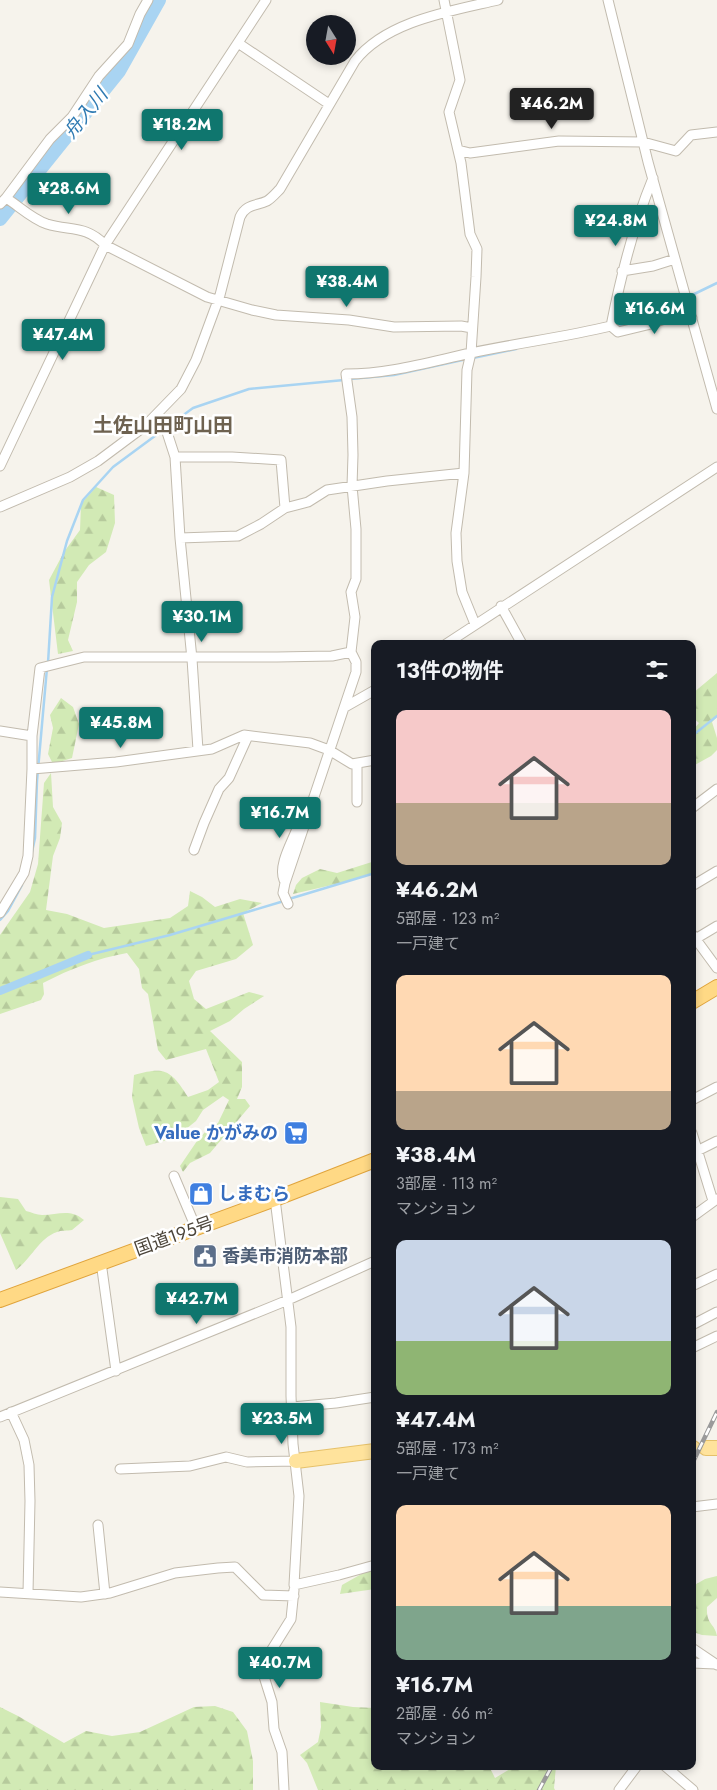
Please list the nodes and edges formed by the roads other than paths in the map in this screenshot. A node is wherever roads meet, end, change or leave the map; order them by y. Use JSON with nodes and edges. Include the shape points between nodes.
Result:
{"nodes":[{"id":1,"x":148,"y":0,"type":"edge"},
{"id":2,"x":266,"y":0,"type":"edge"},
{"id":3,"x":444,"y":0,"type":"edge"},
{"id":4,"x":498,"y":0,"type":"edge"},
{"id":5,"x":608,"y":0,"type":"edge"},
{"id":6,"x":447,"y":12,"type":"junction"},
{"id":7,"x":238,"y":43,"type":"junction"},
{"id":8,"x":329,"y":104,"type":"junction"},
{"id":9,"x":717,"y":132,"type":"edge"},
{"id":10,"x":643,"y":142,"type":"junction"},
{"id":11,"x":458,"y":150,"type":"junction"},
{"id":12,"x":653,"y":178,"type":"junction"},
{"id":13,"x":8,"y":202,"type":"edge"},
{"id":14,"x":105,"y":245,"type":"junction"},
{"id":15,"x":675,"y":259,"type":"junction"},
{"id":16,"x":622,"y":271,"type":"junction"},
{"id":17,"x":218,"y":300,"type":"junction"},
{"id":18,"x":692,"y":318,"type":"junction"},
{"id":19,"x":472,"y":328,"type":"junction"},
{"id":20,"x":614,"y":329,"type":"junction"},
{"id":21,"x":471,"y":353,"type":"junction"},
{"id":22,"x":717,"y":409,"type":"edge"},
{"id":23,"x":156,"y":416,"type":"junction"},
{"id":24,"x":175,"y":457,"type":"junction"},
{"id":25,"x":0,"y":466,"type":"edge"},
{"id":26,"x":717,"y":467,"type":"edge"},
{"id":27,"x":464,"y":473,"type":"junction"},
{"id":28,"x":352,"y":486,"type":"junction"},
{"id":29,"x":0,"y":507,"type":"edge"},
{"id":30,"x":285,"y":508,"type":"junction"},
{"id":31,"x":180,"y":538,"type":"junction"},
{"id":32,"x":501,"y":606,"type":"junction"},
{"id":33,"x":475,"y":624,"type":"junction"},
{"id":34,"x":452,"y":640,"type":"edge"},
{"id":35,"x":520,"y":640,"type":"edge"},
{"id":36,"x":351,"y":652,"type":"junction"},
{"id":37,"x":192,"y":658,"type":"junction"},
{"id":38,"x":371,"y":692,"type":"edge"},
{"id":39,"x":345,"y":707,"type":"junction"},
{"id":40,"x":0,"y":731,"type":"edge"},
{"id":41,"x":32,"y":736,"type":"junction"},
{"id":42,"x":248,"y":736,"type":"junction"},
{"id":43,"x":198,"y":750,"type":"junction"},
{"id":44,"x":329,"y":750,"type":"junction"},
{"id":45,"x":371,"y":761,"type":"edge"},
{"id":46,"x":357,"y":764,"type":"junction"},
{"id":47,"x":34,"y":769,"type":"junction"},
{"id":48,"x":717,"y":789,"type":"edge"},
{"id":49,"x":357,"y":802,"type":"dead end"},
{"id":50,"x":696,"y":805,"type":"edge"},
{"id":51,"x":194,"y":850,"type":"dead end"},
{"id":52,"x":717,"y":871,"type":"edge"},
{"id":53,"x":696,"y":884,"type":"edge"},
{"id":54,"x":288,"y":904,"type":"dead end"},
{"id":55,"x":0,"y":913,"type":"edge"},
{"id":56,"x":717,"y":926,"type":"edge"},
{"id":57,"x":696,"y":937,"type":"edge"},
{"id":58,"x":696,"y":941,"type":"edge"},
{"id":59,"x":717,"y":968,"type":"edge"},
{"id":60,"x":717,"y":987,"type":"edge"},
{"id":61,"x":696,"y":1000,"type":"edge"},
{"id":62,"x":717,"y":1087,"type":"edge"},
{"id":63,"x":696,"y":1098,"type":"edge"},
{"id":64,"x":717,"y":1141,"type":"edge"},
{"id":65,"x":696,"y":1152,"type":"edge"},
{"id":66,"x":696,"y":1154,"type":"edge"},
{"id":67,"x":371,"y":1162,"type":"edge"},
{"id":68,"x":174,"y":1176,"type":"dead end"},
{"id":69,"x":275,"y":1199,"type":"junction"},
{"id":70,"x":715,"y":1200,"type":"edge"},
{"id":71,"x":696,"y":1215,"type":"edge"},
{"id":72,"x":196,"y":1228,"type":"junction"},
{"id":73,"x":102,"y":1262,"type":"junction"},
{"id":74,"x":371,"y":1263,"type":"edge"},
{"id":75,"x":717,"y":1274,"type":"edge"},
{"id":76,"x":696,"y":1284,"type":"edge"},
{"id":77,"x":0,"y":1300,"type":"edge"},
{"id":78,"x":288,"y":1300,"type":"junction"},
{"id":79,"x":717,"y":1312,"type":"edge"},
{"id":80,"x":696,"y":1323,"type":"edge"},
{"id":81,"x":717,"y":1336,"type":"edge"},
{"id":82,"x":696,"y":1346,"type":"edge"},
{"id":83,"x":116,"y":1371,"type":"junction"},
{"id":84,"x":371,"y":1398,"type":"edge"},
{"id":85,"x":292,"y":1407,"type":"junction"},
{"id":86,"x":11,"y":1412,"type":"junction"},
{"id":87,"x":0,"y":1417,"type":"edge"},
{"id":88,"x":371,"y":1452,"type":"edge"},
{"id":89,"x":296,"y":1461,"type":"junction"},
{"id":90,"x":120,"y":1469,"type":"dead end"},
{"id":91,"x":717,"y":1504,"type":"edge"},
{"id":92,"x":696,"y":1507,"type":"edge"},
{"id":93,"x":98,"y":1525,"type":"dead end"},
{"id":94,"x":371,"y":1566,"type":"edge"},
{"id":95,"x":294,"y":1585,"type":"junction"},
{"id":96,"x":0,"y":1592,"type":"edge"},
{"id":97,"x":28,"y":1593,"type":"junction"},
{"id":98,"x":105,"y":1594,"type":"junction"},
{"id":99,"x":294,"y":1596,"type":"junction"},
{"id":100,"x":696,"y":1651,"type":"edge"},
{"id":101,"x":696,"y":1663,"type":"edge"},
{"id":102,"x":717,"y":1665,"type":"edge"},
{"id":103,"x":633,"y":1770,"type":"edge"},
{"id":104,"x":670,"y":1770,"type":"edge"},
{"id":105,"x":284,"y":1790,"type":"edge"},
{"id":106,"x":620,"y":1790,"type":"edge"},
{"id":107,"x":693,"y":1790,"type":"edge"}],
"edges":[{"from":1,"to":13,"type":"street","via":[[128,44],[99,76],[72,117],[50,138]]},
{"from":2,"to":7,"type":"street"},
{"from":3,"to":6,"type":"street"},
{"from":4,"to":6,"type":"street"},
{"from":5,"to":10,"type":"street"},
{"from":6,"to":8,"type":"street","via":[[394,30],[373,42],[354,61]]},
{"from":6,"to":11,"type":"street","via":[[460,80],[450,112]]},
{"from":7,"to":8,"type":"street"},
{"from":7,"to":14,"type":"street"},
{"from":8,"to":17,"type":"street","via":[[280,189],[269,200],[243,211]]},
{"from":9,"to":10,"type":"street","via":[[691,135],[676,150]]},
{"from":10,"to":11,"type":"street","via":[[559,141],[470,153]]},
{"from":10,"to":12,"type":"street"},
{"from":11,"to":19,"type":"street","via":[[470,234],[476,249]]},
{"from":12,"to":15,"type":"street"},
{"from":12,"to":16,"type":"street"},
{"from":13,"to":14,"type":"street","via":[[47,224],[79,229]]},
{"from":14,"to":17,"type":"street"},
{"from":14,"to":25,"type":"street"},
{"from":15,"to":16,"type":"street"},
{"from":15,"to":18,"type":"street"},
{"from":16,"to":20,"type":"street"},
{"from":17,"to":19,"type":"street","via":[[276,315],[394,327]]},
{"from":17,"to":23,"type":"street","via":[[181,390]]},
{"from":18,"to":20,"type":"street","via":[[679,314],[647,325]]},
{"from":18,"to":22,"type":"street"},
{"from":19,"to":21,"type":"street"},
{"from":20,"to":21,"type":"street"},
{"from":21,"to":27,"type":"street","via":[[466,384]]},
{"from":21,"to":28,"type":"street","via":[[398,370],[346,374],[352,417]]},
{"from":23,"to":24,"type":"street","via":[[164,423]]},
{"from":23,"to":29,"type":"street","via":[[98,461],[70,477]]},
{"from":24,"to":30,"type":"street","via":[[281,460]]},
{"from":24,"to":31,"type":"street"},
{"from":26,"to":32,"type":"street"},
{"from":27,"to":28,"type":"street"},
{"from":27,"to":33,"type":"street","via":[[456,533],[457,561],[462,592]]},
{"from":28,"to":30,"type":"street","via":[[327,490],[308,502]]},
{"from":28,"to":36,"type":"street","via":[[356,579],[351,592],[355,617]]},
{"from":30,"to":31,"type":"street","via":[[238,536]]},
{"from":31,"to":37,"type":"street"},
{"from":32,"to":33,"type":"street"},
{"from":32,"to":35,"type":"street"},
{"from":33,"to":34,"type":"street"},
{"from":36,"to":37,"type":"street","via":[[332,656]]},
{"from":36,"to":39,"type":"street","via":[[356,672]]},
{"from":37,"to":41,"type":"street","via":[[84,657],[40,668]]},
{"from":37,"to":43,"type":"street"},
{"from":38,"to":39,"type":"street"},
{"from":39,"to":44,"type":"street"},
{"from":40,"to":41,"type":"street"},
{"from":41,"to":47,"type":"street"},
{"from":42,"to":43,"type":"street","via":[[212,749]]},
{"from":42,"to":44,"type":"street","via":[[310,743]]},
{"from":42,"to":51,"type":"street","via":[[229,778],[219,789]]},
{"from":43,"to":47,"type":"street"},
{"from":44,"to":46,"type":"street"},
{"from":44,"to":54,"type":"street","via":[[285,883],[283,893]]},
{"from":45,"to":46,"type":"street"},
{"from":46,"to":49,"type":"street"},
{"from":47,"to":55,"type":"street","via":[[24,873]]},
{"from":48,"to":50,"type":"street"},
{"from":52,"to":53,"type":"street"},
{"from":56,"to":57,"type":"street"},
{"from":58,"to":59,"type":"street"},
{"from":60,"to":61,"type":"highway"},
{"from":62,"to":63,"type":"street"},
{"from":64,"to":65,"type":"street"},
{"from":66,"to":70,"type":"street"},
{"from":67,"to":69,"type":"highway","name":"国道195号"},
{"from":68,"to":72,"type":"street"},
{"from":69,"to":72,"type":"highway","name":"国道195号"},
{"from":69,"to":78,"type":"street"},
{"from":70,"to":71,"type":"street"},
{"from":72,"to":73,"type":"highway","name":"国道195号"},
{"from":73,"to":77,"type":"highway","name":"国道195号"},
{"from":73,"to":83,"type":"street"},
{"from":74,"to":78,"type":"street"},
{"from":75,"to":76,"type":"street"},
{"from":78,"to":83,"type":"street"},
{"from":78,"to":85,"type":"street"},
{"from":79,"to":80,"type":"street"},
{"from":81,"to":82,"type":"street"},
{"from":83,"to":86,"type":"street"},
{"from":84,"to":85,"type":"street"},
{"from":85,"to":89,"type":"street"},
{"from":86,"to":87,"type":"street"},
{"from":86,"to":97,"type":"street","via":[[24,1440],[29,1465]]},
{"from":88,"to":89,"type":"main road"},
{"from":89,"to":90,"type":"street","via":[[247,1462],[226,1457],[190,1466]]},
{"from":89,"to":95,"type":"street","via":[[298,1496]]},
{"from":91,"to":92,"type":"street"},
{"from":93,"to":98,"type":"street"},
{"from":94,"to":95,"type":"street"},
{"from":95,"to":99,"type":"street"},
{"from":96,"to":97,"type":"street"},
{"from":97,"to":98,"type":"street","via":[[81,1597]]},
{"from":98,"to":99,"type":"street","via":[[174,1573],[235,1567],[263,1596]]},
{"from":99,"to":105,"type":"street","via":[[291,1619],[261,1667],[282,1752]]},
{"from":100,"to":102,"type":"street"},
{"from":101,"to":102,"type":"street"},
{"from":103,"to":106,"type":"street"},
{"from":104,"to":107,"type":"street"}]}
